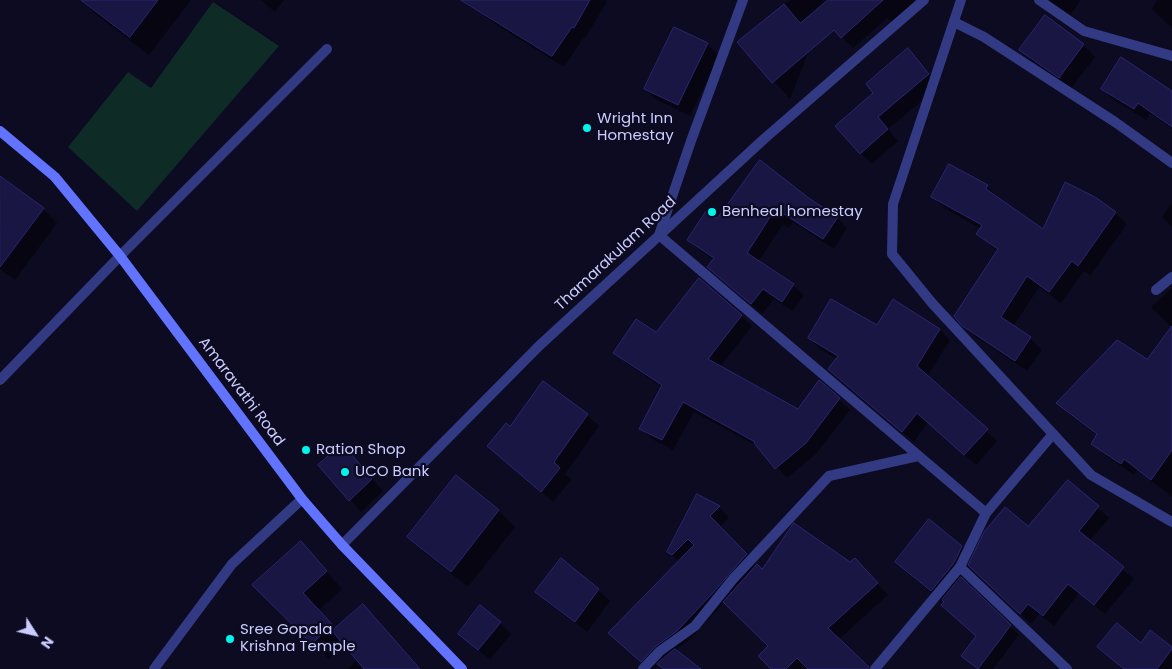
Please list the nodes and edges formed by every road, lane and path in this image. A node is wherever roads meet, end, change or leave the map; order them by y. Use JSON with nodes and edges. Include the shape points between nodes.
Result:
{"nodes":[{"id":1,"x":743,"y":0,"type":"edge"},
{"id":2,"x":924,"y":0,"type":"edge"},
{"id":3,"x":962,"y":0,"type":"edge"},
{"id":4,"x":1039,"y":0,"type":"edge"},
{"id":5,"x":954,"y":22,"type":"junction"},
{"id":6,"x":327,"y":49,"type":"dead end"},
{"id":7,"x":1172,"y":56,"type":"edge"},
{"id":8,"x":0,"y":131,"type":"edge"},
{"id":9,"x":1172,"y":163,"type":"edge"},
{"id":10,"x":659,"y":236,"type":"junction"},
{"id":11,"x":120,"y":256,"type":"junction"},
{"id":12,"x":1172,"y":277,"type":"edge"},
{"id":13,"x":1156,"y":290,"type":"dead end"},
{"id":14,"x":0,"y":380,"type":"edge"},
{"id":15,"x":1053,"y":434,"type":"junction"},
{"id":16,"x":918,"y":456,"type":"junction"},
{"id":17,"x":302,"y":499,"type":"junction"},
{"id":18,"x":986,"y":513,"type":"junction"},
{"id":19,"x":1172,"y":522,"type":"edge"},
{"id":20,"x":342,"y":545,"type":"junction"},
{"id":21,"x":960,"y":567,"type":"junction"},
{"id":22,"x":154,"y":669,"type":"edge"},
{"id":23,"x":462,"y":669,"type":"edge"},
{"id":24,"x":643,"y":669,"type":"edge"},
{"id":25,"x":875,"y":669,"type":"edge"},
{"id":26,"x":1067,"y":669,"type":"edge"}],
"edges":[{"from":1,"to":10,"type":"street"},
{"from":2,"to":10,"type":"street","name":"Thamarakulam Road","via":[[764,139]]},
{"from":3,"to":5,"type":"street"},
{"from":4,"to":7,"type":"street","via":[[1084,31]]},
{"from":5,"to":9,"type":"street","via":[[984,37]]},
{"from":5,"to":15,"type":"street","via":[[894,204],[892,254],[932,303]]},
{"from":6,"to":11,"type":"street"},
{"from":8,"to":11,"type":"main road","name":"Amaravathi Road","via":[[55,176]]},
{"from":10,"to":16,"type":"street"},
{"from":10,"to":20,"type":"street","name":"Thamarakulam Road","via":[[539,346]]},
{"from":11,"to":14,"type":"street"},
{"from":11,"to":17,"type":"main road","name":"Amaravathi Road"},
{"from":12,"to":13,"type":"street"},
{"from":15,"to":18,"type":"street"},
{"from":15,"to":19,"type":"street","via":[[1091,475]]},
{"from":16,"to":18,"type":"street"},
{"from":16,"to":24,"type":"street","via":[[829,476],[733,579],[695,626],[660,651]]},
{"from":17,"to":20,"type":"main road","name":"Amaravathi Road"},
{"from":17,"to":22,"type":"street","via":[[232,564]]},
{"from":18,"to":21,"type":"street"},
{"from":20,"to":23,"type":"main road","name":"Amaravathi Road"},
{"from":21,"to":25,"type":"street"},
{"from":21,"to":26,"type":"street"}]}
